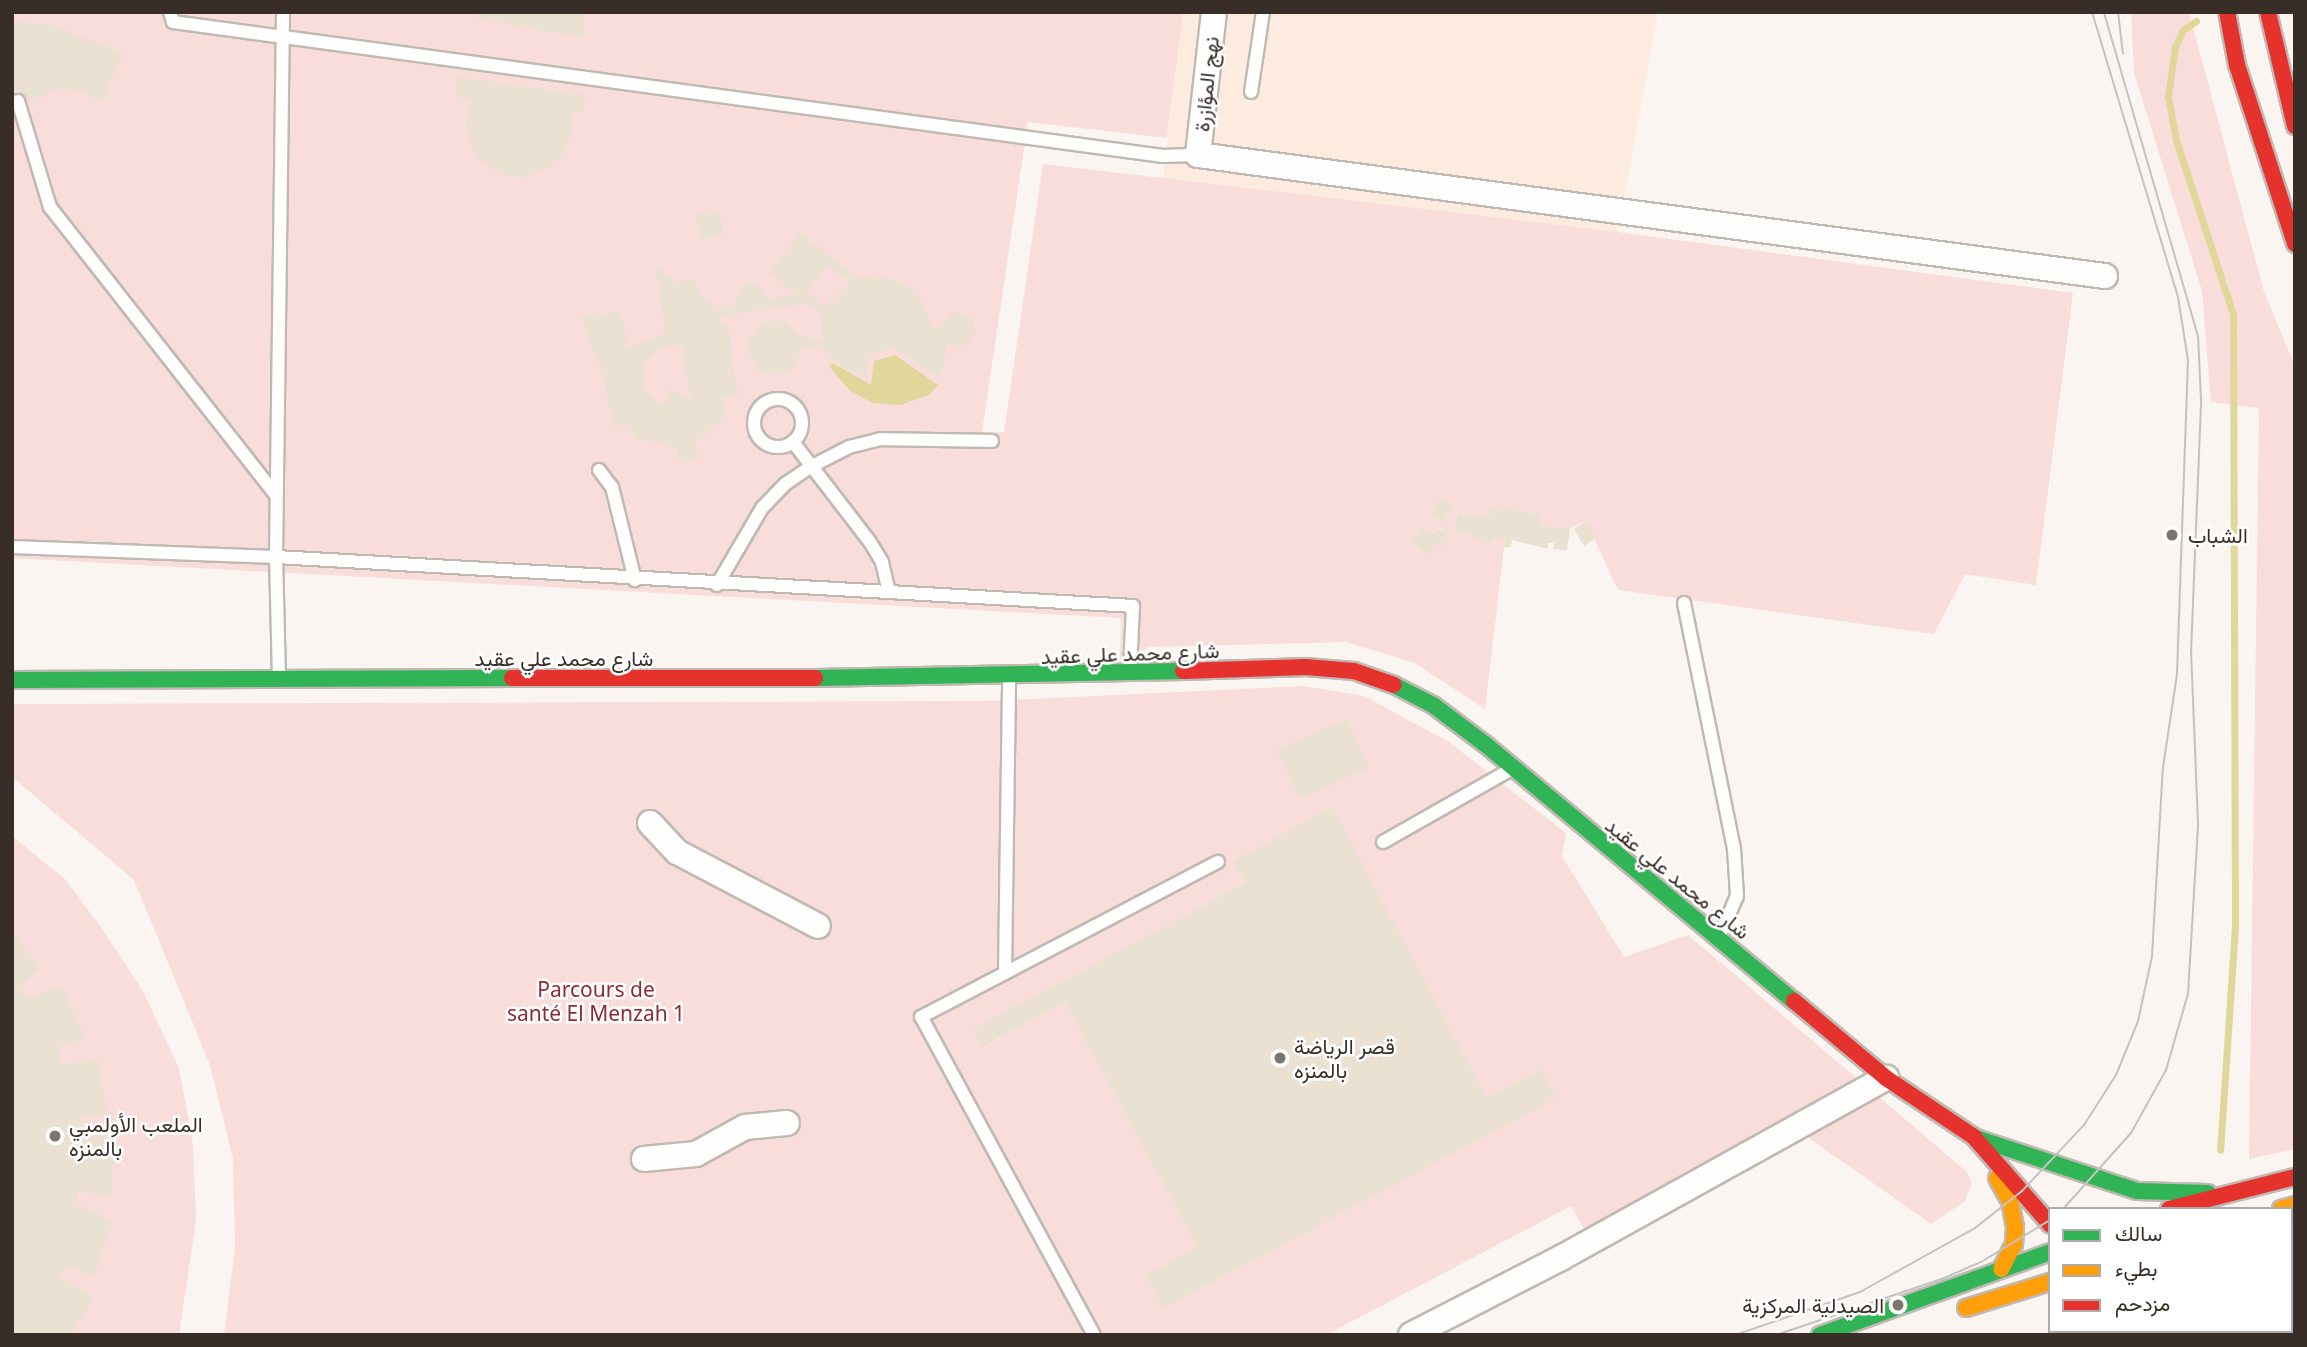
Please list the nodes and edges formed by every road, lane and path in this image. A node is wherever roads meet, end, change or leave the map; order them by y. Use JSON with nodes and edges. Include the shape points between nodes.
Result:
{"nodes":[{"id":1,"x":170,"y":12,"type":"edge"},
{"id":2,"x":283,"y":12,"type":"edge"},
{"id":3,"x":1214,"y":12,"type":"edge"},
{"id":4,"x":1263,"y":12,"type":"edge"},
{"id":5,"x":2227,"y":12,"type":"edge"},
{"id":6,"x":2268,"y":12,"type":"edge"},
{"id":7,"x":282,"y":35,"type":"junction"},
{"id":8,"x":2278,"y":62,"type":"junction"},
{"id":9,"x":2237,"y":65,"type":"junction"},
{"id":10,"x":1251,"y":92,"type":"dead end"},
{"id":11,"x":2295,"y":100,"type":"edge"},
{"id":12,"x":18,"y":101,"type":"dead end"},
{"id":13,"x":2295,"y":126,"type":"edge"},
{"id":14,"x":1198,"y":155,"type":"junction"},
{"id":15,"x":2295,"y":244,"type":"edge"},
{"id":16,"x":2291,"y":265,"type":"dead end"},
{"id":17,"x":2105,"y":276,"type":"dead end"},
{"id":18,"x":992,"y":441,"type":"dead end"},
{"id":19,"x":793,"y":442,"type":"dead end"},
{"id":20,"x":812,"y":466,"type":"junction"},
{"id":21,"x":599,"y":471,"type":"dead end"},
{"id":22,"x":277,"y":495,"type":"junction"},
{"id":23,"x":12,"y":547,"type":"edge"},
{"id":24,"x":276,"y":557,"type":"junction"},
{"id":25,"x":635,"y":580,"type":"junction"},
{"id":26,"x":717,"y":585,"type":"junction"},
{"id":27,"x":888,"y":589,"type":"junction"},
{"id":28,"x":1684,"y":603,"type":"dead end"},
{"id":29,"x":1129,"y":675,"type":"junction"},
{"id":30,"x":1009,"y":677,"type":"junction"},
{"id":31,"x":12,"y":680,"type":"edge"},
{"id":32,"x":279,"y":682,"type":"junction"},
{"id":33,"x":1514,"y":768,"type":"junction"},
{"id":34,"x":650,"y":823,"type":"dead end"},
{"id":35,"x":1382,"y":842,"type":"dead end"},
{"id":36,"x":1218,"y":862,"type":"dead end"},
{"id":37,"x":818,"y":926,"type":"dead end"},
{"id":38,"x":1718,"y":939,"type":"junction"},
{"id":39,"x":1005,"y":973,"type":"junction"},
{"id":40,"x":1886,"y":1078,"type":"junction"},
{"id":41,"x":787,"y":1123,"type":"dead end"},
{"id":42,"x":1958,"y":1128,"type":"junction"},
{"id":43,"x":1974,"y":1137,"type":"junction"},
{"id":44,"x":644,"y":1159,"type":"dead end"},
{"id":45,"x":2295,"y":1177,"type":"edge"},
{"id":46,"x":2271,"y":1183,"type":"junction"},
{"id":47,"x":2177,"y":1207,"type":"edge"},
{"id":48,"x":2048,"y":1222,"type":"edge"},
{"id":49,"x":2048,"y":1253,"type":"edge"},
{"id":50,"x":2001,"y":1269,"type":"junction"},
{"id":51,"x":2048,"y":1283,"type":"edge"},
{"id":52,"x":1952,"y":1313,"type":"dead end"},
{"id":53,"x":1820,"y":1334,"type":"edge"},
{"id":54,"x":1094,"y":1335,"type":"edge"},
{"id":55,"x":1411,"y":1335,"type":"edge"}],
"edges":[{"from":1,"to":7,"type":"lane","via":[[173,22]]},
{"from":2,"to":7,"type":"lane"},
{"from":3,"to":14,"type":"street","name":"نهج المؤازرة"},
{"from":4,"to":10,"type":"lane"},
{"from":5,"to":9,"type":"main road"},
{"from":6,"to":8,"type":"main road"},
{"from":7,"to":14,"type":"lane","via":[[1163,156]]},
{"from":7,"to":22,"type":"lane"},
{"from":8,"to":11,"type":"main road"},
{"from":8,"to":13,"type":"main road"},
{"from":9,"to":15,"type":"main road"},
{"from":9,"to":16,"type":"main road"},
{"from":12,"to":22,"type":"lane","via":[[50,207]]},
{"from":14,"to":17,"type":"street"},
{"from":18,"to":20,"type":"lane","via":[[880,439],[849,447]]},
{"from":19,"to":20,"type":"lane"},
{"from":20,"to":26,"type":"lane","via":[[785,484],[762,508]]},
{"from":20,"to":27,"type":"lane","via":[[870,542],[882,562]]},
{"from":21,"to":25,"type":"lane","via":[[612,487]]},
{"from":22,"to":24,"type":"lane"},
{"from":23,"to":24,"type":"lane"},
{"from":24,"to":25,"type":"lane"},
{"from":24,"to":32,"type":"lane"},
{"from":25,"to":26,"type":"lane"},
{"from":26,"to":27,"type":"lane"},
{"from":27,"to":29,"type":"lane","via":[[1133,606]]},
{"from":28,"to":38,"type":"lane","via":[[1734,849],[1737,896]]},
{"from":29,"to":30,"type":"main road","name":"شارع محمد علي عقيد"},
{"from":29,"to":33,"type":"main road","name":"شارع محمد علي عقيد","via":[[1306,667],[1354,671],[1390,682],[1433,705]]},
{"from":30,"to":32,"type":"main road","name":"شارع محمد علي عقيد"},
{"from":30,"to":39,"type":"lane"},
{"from":31,"to":32,"type":"main road","name":"شارع محمد علي عقيد"},
{"from":33,"to":35,"type":"lane"},
{"from":33,"to":38,"type":"main road","name":"شارع محمد علي عقيد"},
{"from":34,"to":37,"type":"street","via":[[677,852]]},
{"from":36,"to":39,"type":"lane"},
{"from":38,"to":40,"type":"main road","name":"شارع محمد علي عقيد"},
{"from":39,"to":54,"type":"lane","via":[[921,1017]]},
{"from":40,"to":42,"type":"main road","name":"شارع محمد علي عقيد"},
{"from":40,"to":55,"type":"street","via":[[1561,1258]]},
{"from":41,"to":44,"type":"street","via":[[745,1127],[696,1154]]},
{"from":42,"to":43,"type":"main road","name":"شارع محمد علي عقيد"},
{"from":42,"to":50,"type":"main road","via":[[1989,1163],[2010,1201],[2014,1244]]},
{"from":43,"to":46,"type":"main road","via":[[2137,1191],[2220,1192]]},
{"from":43,"to":48,"type":"main road","name":"شارع محمد علي عقيد"},
{"from":45,"to":46,"type":"main road"},
{"from":46,"to":47,"type":"main road"},
{"from":49,"to":50,"type":"main road"},
{"from":50,"to":53,"type":"main road"},
{"from":51,"to":52,"type":"main road"}]}
